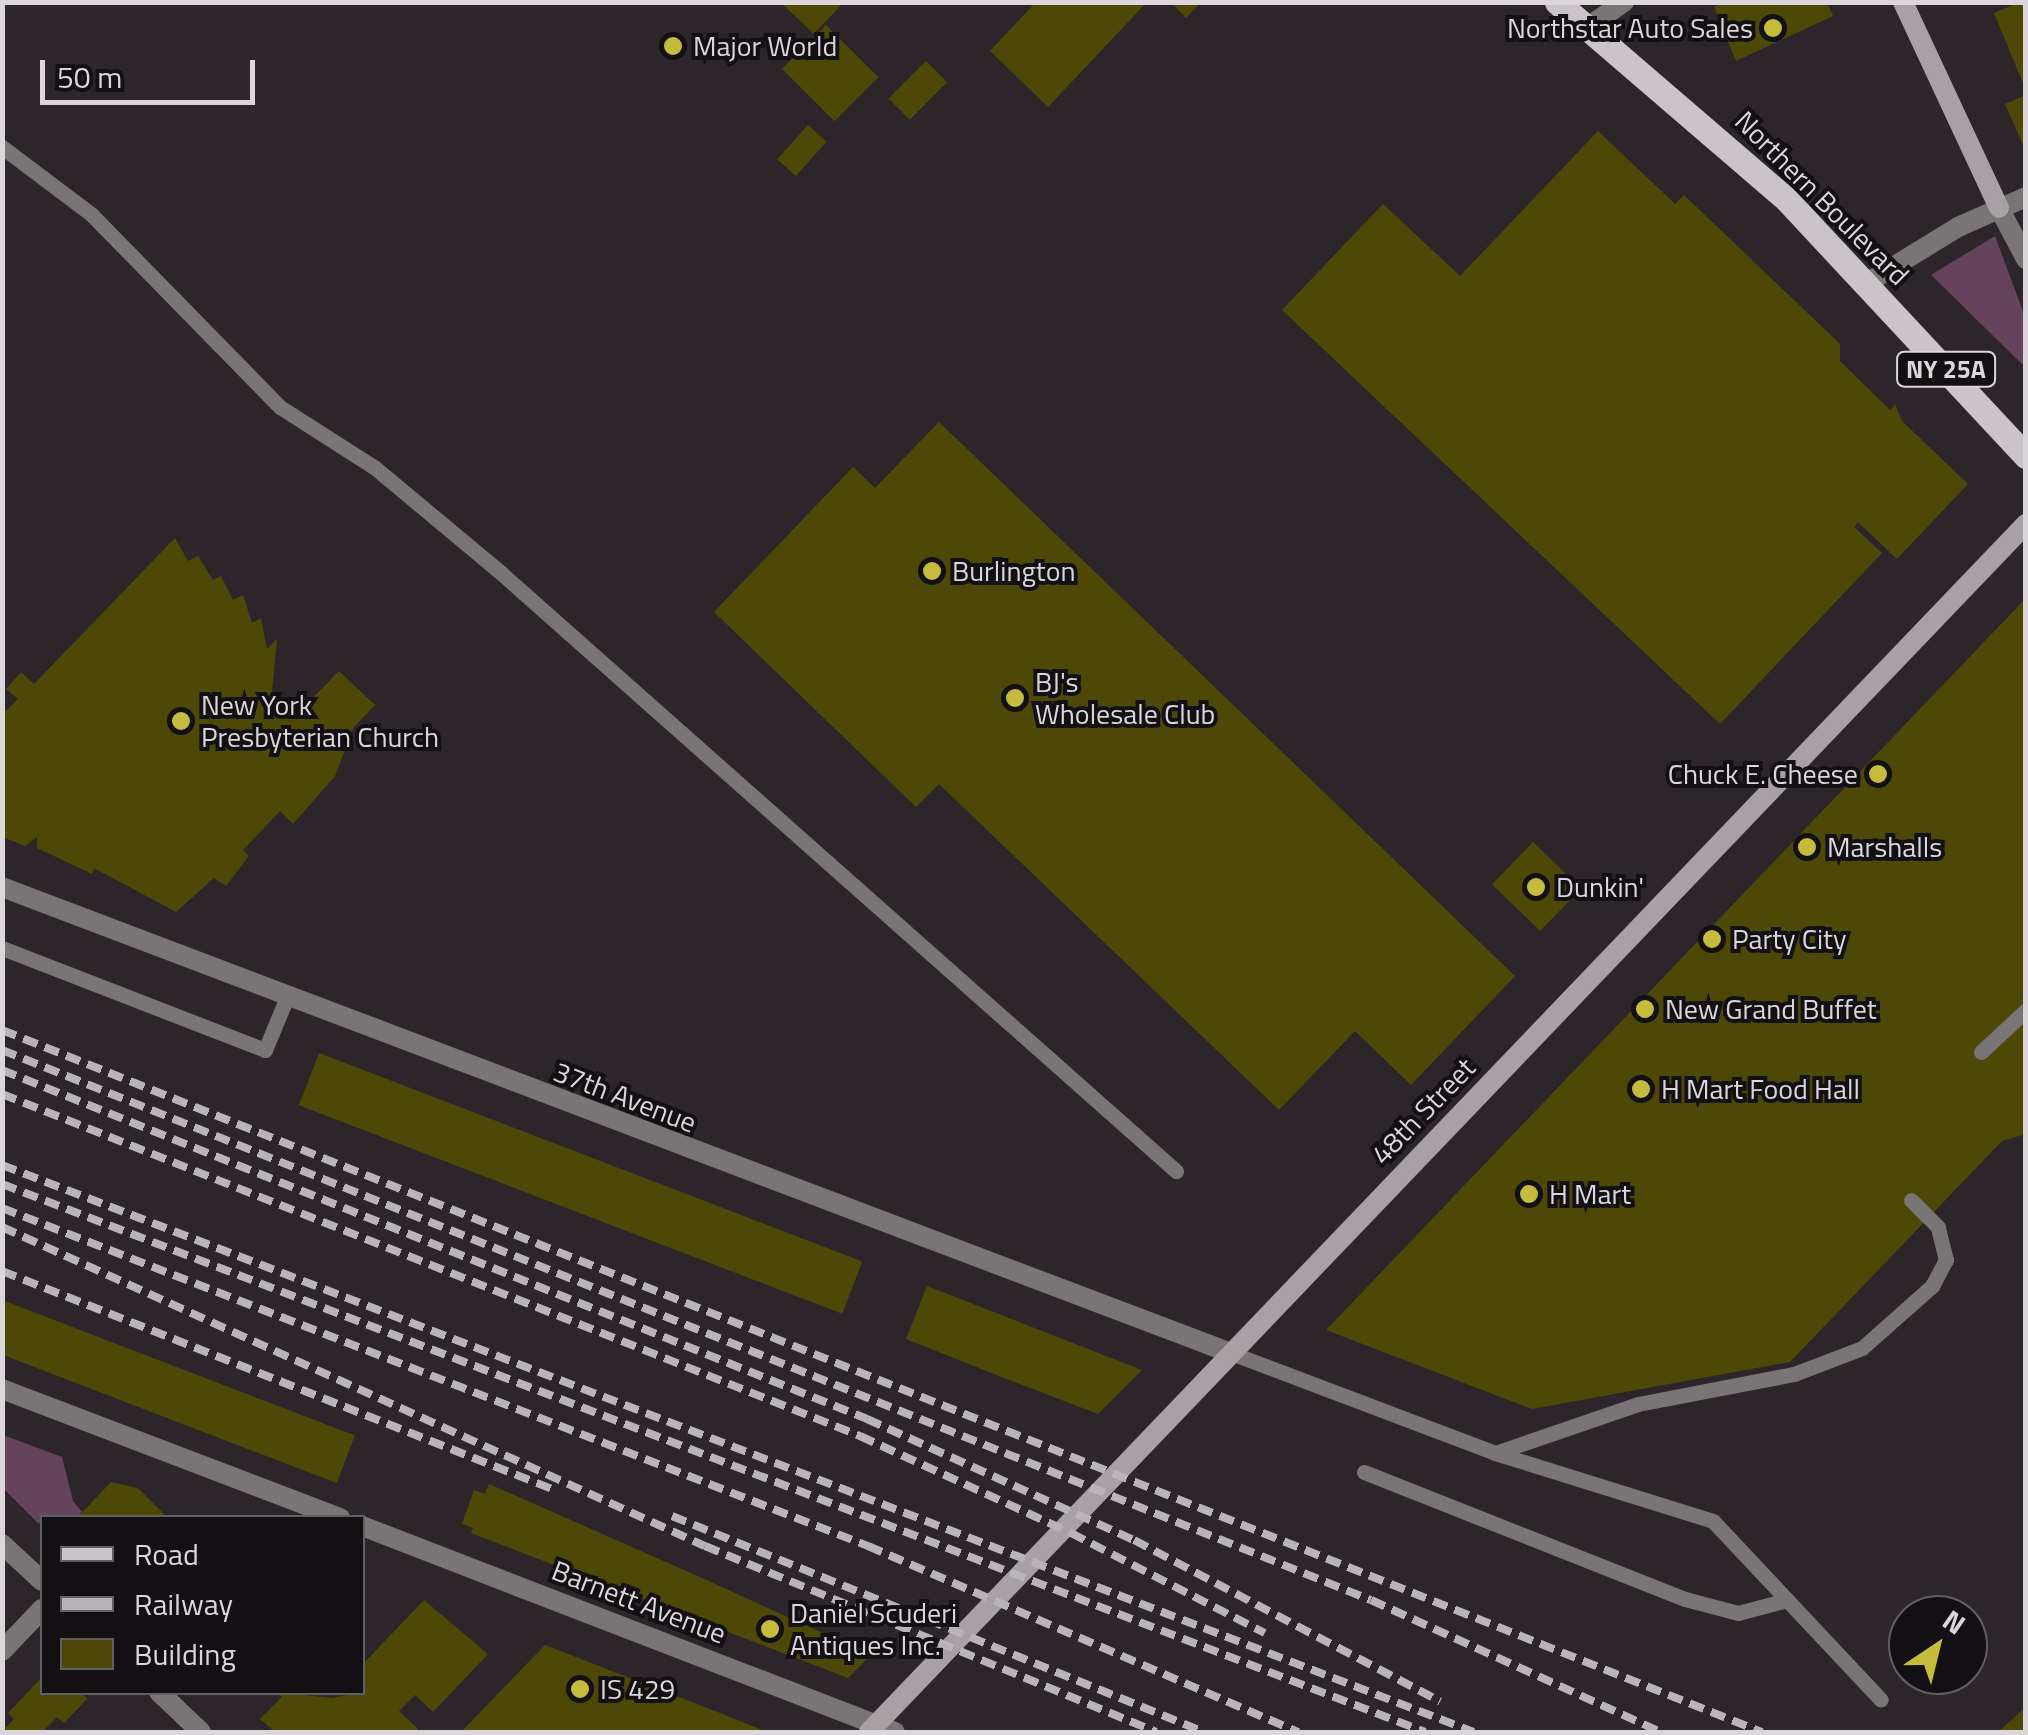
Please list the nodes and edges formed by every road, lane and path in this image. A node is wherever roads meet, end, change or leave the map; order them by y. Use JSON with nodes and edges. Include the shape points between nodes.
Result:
{"nodes":[{"id":1,"x":1557,"y":2,"type":"edge"},
{"id":2,"x":1624,"y":2,"type":"edge"},
{"id":3,"x":1903,"y":2,"type":"edge"},
{"id":4,"x":1588,"y":26,"type":"junction"},
{"id":5,"x":2,"y":146,"type":"edge"},
{"id":6,"x":2026,"y":197,"type":"edge"},
{"id":7,"x":1999,"y":208,"type":"junction"},
{"id":8,"x":2026,"y":259,"type":"edge"},
{"id":9,"x":1866,"y":282,"type":"junction"},
{"id":10,"x":2026,"y":456,"type":"edge"},
{"id":11,"x":2024,"y":528,"type":"edge"},
{"id":12,"x":2,"y":887,"type":"edge"},
{"id":13,"x":2,"y":948,"type":"edge"},
{"id":14,"x":287,"y":997,"type":"junction"},
{"id":15,"x":2026,"y":1010,"type":"edge"},
{"id":16,"x":1982,"y":1052,"type":"dead end"},
{"id":17,"x":1176,"y":1171,"type":"dead end"},
{"id":18,"x":1911,"y":1200,"type":"dead end"},
{"id":19,"x":1231,"y":1353,"type":"junction"},
{"id":20,"x":2,"y":1389,"type":"edge"},
{"id":21,"x":1495,"y":1452,"type":"junction"},
{"id":22,"x":1364,"y":1472,"type":"dead end"},
{"id":23,"x":332,"y":1515,"type":"edge"},
{"id":24,"x":365,"y":1527,"type":"edge"},
{"id":25,"x":2,"y":1544,"type":"edge"},
{"id":26,"x":40,"y":1579,"type":"edge"},
{"id":27,"x":1788,"y":1600,"type":"junction"},
{"id":28,"x":40,"y":1611,"type":"edge"},
{"id":29,"x":2,"y":1651,"type":"edge"},
{"id":30,"x":162,"y":1695,"type":"edge"},
{"id":31,"x":1880,"y":1700,"type":"dead end"},
{"id":32,"x":881,"y":1730,"type":"edge"},
{"id":33,"x":201,"y":1732,"type":"edge"}],
"edges":[{"from":1,"to":4,"type":"main road","name":"Northern Boulevard","number":"NY 25A"},
{"from":2,"to":4,"type":"street"},
{"from":3,"to":7,"type":"street"},
{"from":4,"to":9,"type":"main road","name":"Northern Boulevard","number":"NY 25A","via":[[1746,161]]},
{"from":5,"to":17,"type":"lane","via":[[91,214],[280,407],[374,467],[501,573]]},
{"from":6,"to":7,"type":"street"},
{"from":7,"to":8,"type":"street"},
{"from":7,"to":9,"type":"street"},
{"from":9,"to":10,"type":"main road","name":"Northern Boulevard","number":"NY 25A"},
{"from":11,"to":19,"type":"street","name":"48th Street"},
{"from":12,"to":14,"type":"street","name":"37th Avenue"},
{"from":13,"to":14,"type":"lane","via":[[264,1050]]},
{"from":14,"to":19,"type":"street","name":"37th Avenue"},
{"from":15,"to":16,"type":"lane"},
{"from":18,"to":21,"type":"lane","via":[[1945,1244],[1946,1260],[1932,1286],[1862,1348],[1794,1374],[1638,1404]]},
{"from":19,"to":21,"type":"lane"},
{"from":19,"to":32,"type":"street","name":"48th Street"},
{"from":20,"to":23,"type":"street"},
{"from":21,"to":27,"type":"lane","via":[[1714,1521]]},
{"from":22,"to":27,"type":"lane","via":[[1685,1599],[1738,1613]]},
{"from":24,"to":32,"type":"street","name":"Barnett Avenue"},
{"from":25,"to":26,"type":"street"},
{"from":27,"to":31,"type":"lane"},
{"from":28,"to":29,"type":"street"},
{"from":30,"to":33,"type":"street"}]}
